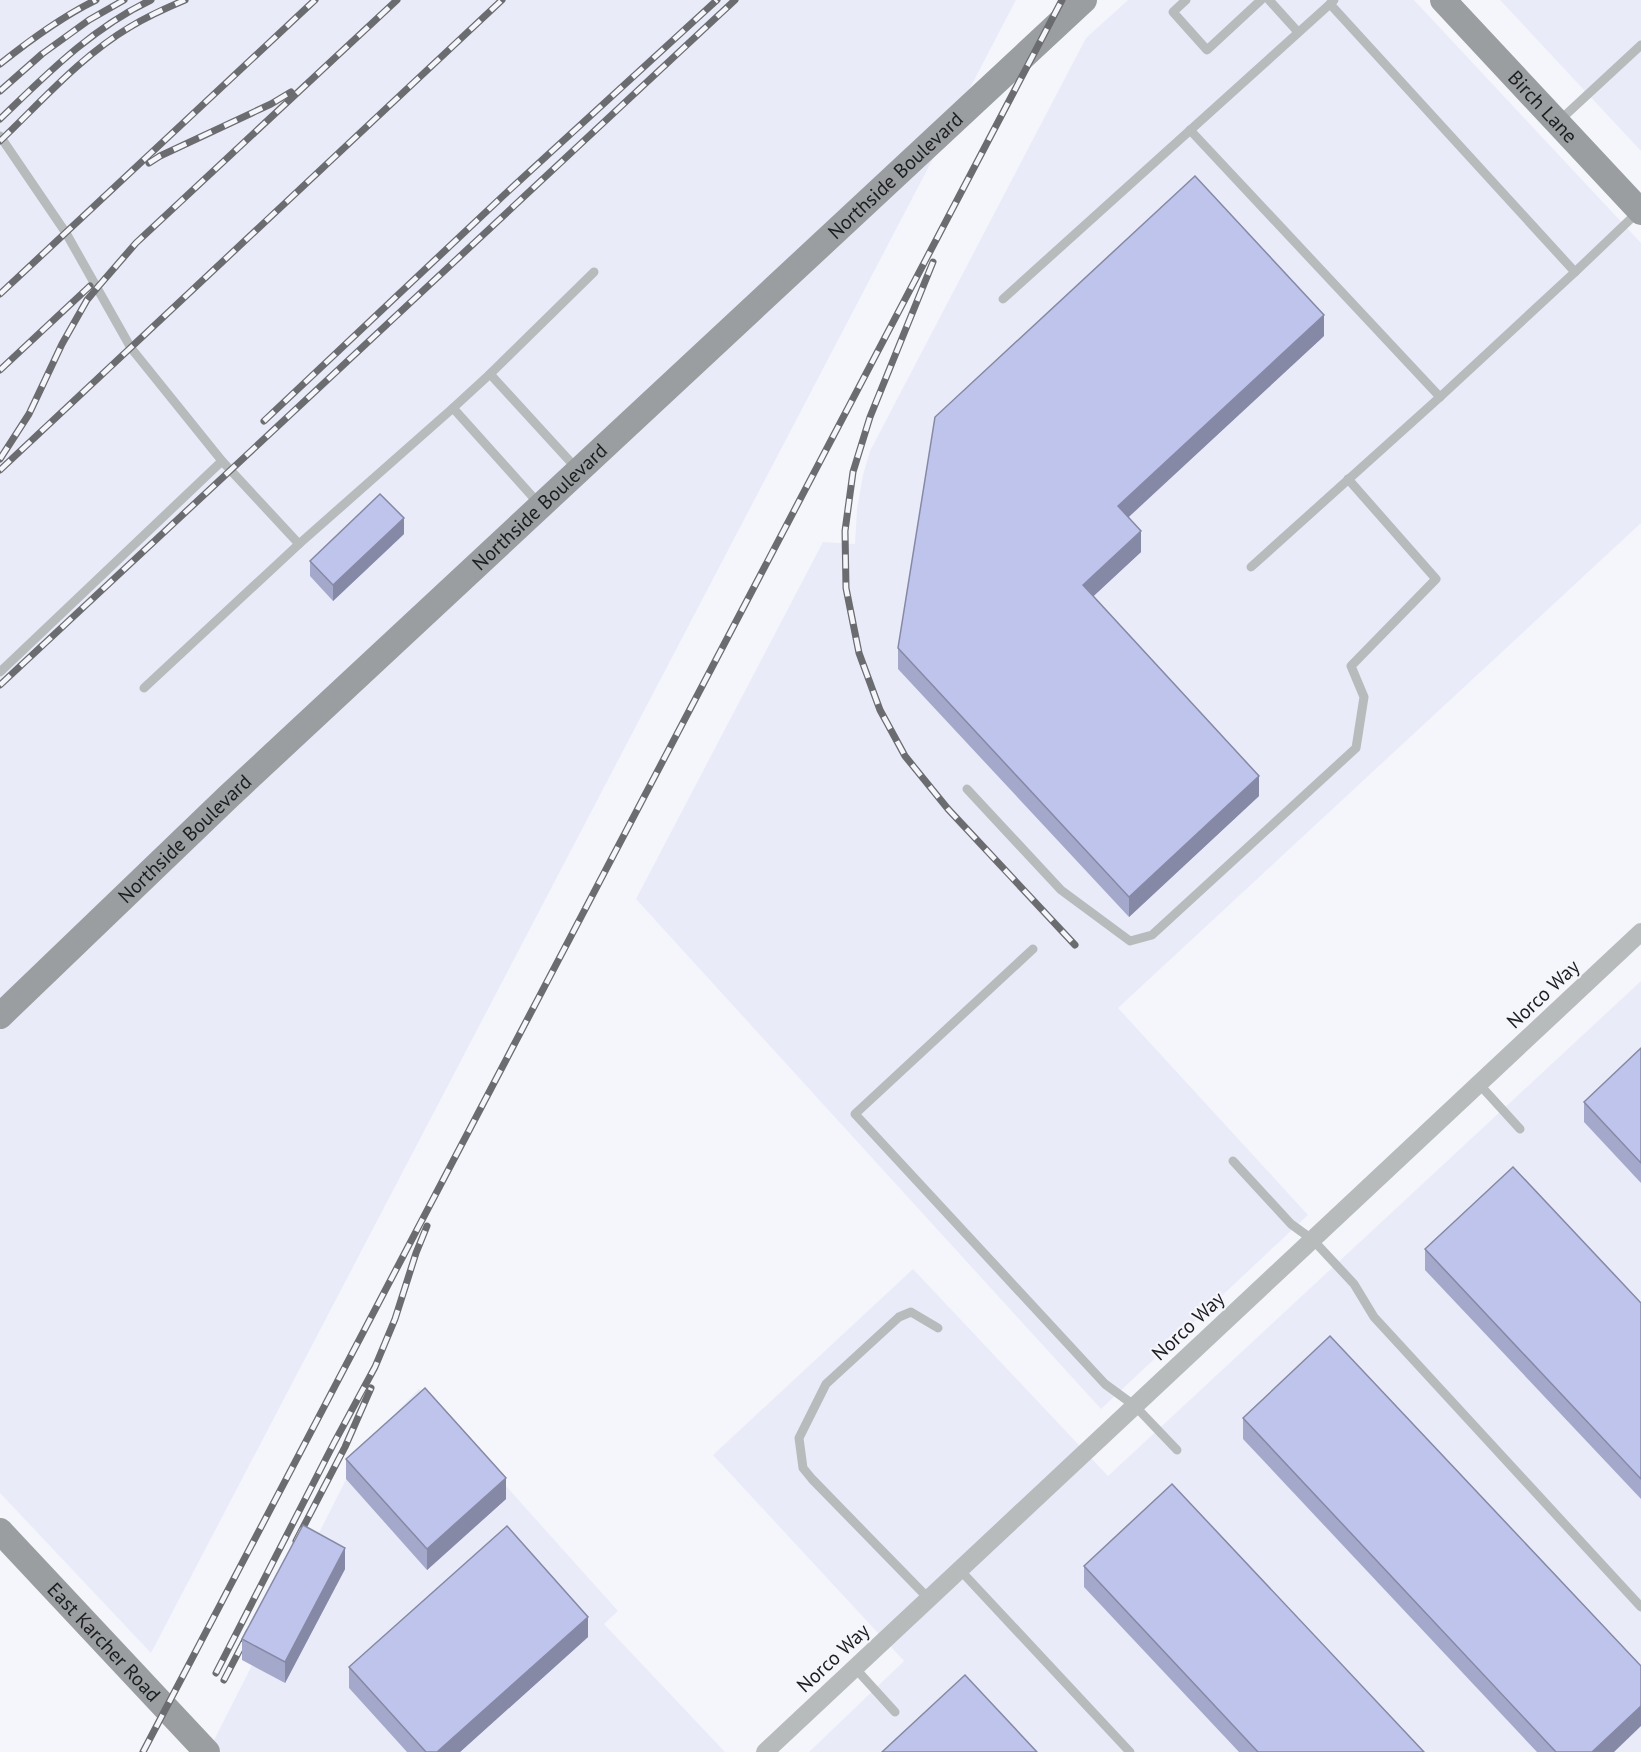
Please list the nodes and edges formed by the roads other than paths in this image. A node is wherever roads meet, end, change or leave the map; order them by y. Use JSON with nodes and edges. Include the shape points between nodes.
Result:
{"nodes":[{"id":1,"x":1084,"y":0,"type":"edge"},
{"id":2,"x":1186,"y":0,"type":"edge"},
{"id":3,"x":1261,"y":0,"type":"edge"},
{"id":4,"x":1269,"y":0,"type":"edge"},
{"id":5,"x":1443,"y":0,"type":"edge"},
{"id":6,"x":1331,"y":2,"type":"edge"},
{"id":7,"x":1298,"y":32,"type":"junction"},
{"id":8,"x":1641,"y":45,"type":"edge"},
{"id":9,"x":1557,"y":123,"type":"junction"},
{"id":10,"x":1190,"y":130,"type":"junction"},
{"id":11,"x":0,"y":136,"type":"edge"},
{"id":12,"x":1640,"y":212,"type":"edge"},
{"id":13,"x":594,"y":272,"type":"dead end"},
{"id":14,"x":1575,"y":272,"type":"junction"},
{"id":15,"x":1002,"y":299,"type":"dead end"},
{"id":16,"x":490,"y":374,"type":"junction"},
{"id":17,"x":1440,"y":397,"type":"junction"},
{"id":18,"x":453,"y":408,"type":"junction"},
{"id":19,"x":222,"y":461,"type":"junction"},
{"id":20,"x":579,"y":471,"type":"junction"},
{"id":21,"x":1348,"y":479,"type":"junction"},
{"id":22,"x":541,"y":506,"type":"junction"},
{"id":23,"x":299,"y":544,"type":"junction"},
{"id":24,"x":1251,"y":567,"type":"dead end"},
{"id":25,"x":0,"y":672,"type":"edge"},
{"id":26,"x":144,"y":688,"type":"dead end"},
{"id":27,"x":967,"y":789,"type":"dead end"},
{"id":28,"x":1641,"y":932,"type":"edge"},
{"id":29,"x":1033,"y":950,"type":"dead end"},
{"id":30,"x":0,"y":1016,"type":"edge"},
{"id":31,"x":1479,"y":1084,"type":"junction"},
{"id":32,"x":1521,"y":1129,"type":"dead end"},
{"id":33,"x":1233,"y":1161,"type":"dead end"},
{"id":34,"x":1312,"y":1240,"type":"junction"},
{"id":35,"x":938,"y":1328,"type":"dead end"},
{"id":36,"x":1135,"y":1406,"type":"junction"},
{"id":37,"x":1177,"y":1449,"type":"dead end"},
{"id":38,"x":0,"y":1531,"type":"edge"},
{"id":39,"x":960,"y":1570,"type":"junction"},
{"id":40,"x":929,"y":1599,"type":"junction"},
{"id":41,"x":1641,"y":1607,"type":"edge"},
{"id":42,"x":855,"y":1668,"type":"junction"},
{"id":43,"x":895,"y":1712,"type":"dead end"},
{"id":44,"x":207,"y":1752,"type":"edge"},
{"id":45,"x":765,"y":1752,"type":"edge"},
{"id":46,"x":1130,"y":1752,"type":"edge"}],
"edges":[{"from":1,"to":20,"type":"main road","name":"Northside Boulevard"},
{"from":2,"to":3,"type":"lane","via":[[1173,12],[1207,50]]},
{"from":4,"to":7,"type":"lane"},
{"from":5,"to":9,"type":"main road","name":"Birch Lane"},
{"from":6,"to":7,"type":"lane"},
{"from":6,"to":14,"type":"lane"},
{"from":7,"to":10,"type":"lane"},
{"from":8,"to":9,"type":"lane"},
{"from":9,"to":12,"type":"main road","name":"Birch Lane"},
{"from":10,"to":15,"type":"lane"},
{"from":10,"to":17,"type":"lane"},
{"from":11,"to":19,"type":"lane","via":[[66,233],[131,348]]},
{"from":12,"to":14,"type":"lane"},
{"from":13,"to":16,"type":"lane"},
{"from":14,"to":17,"type":"lane"},
{"from":16,"to":18,"type":"lane"},
{"from":16,"to":20,"type":"lane"},
{"from":17,"to":21,"type":"lane"},
{"from":18,"to":22,"type":"lane"},
{"from":18,"to":23,"type":"lane"},
{"from":19,"to":23,"type":"lane"},
{"from":19,"to":25,"type":"lane"},
{"from":20,"to":22,"type":"main road","name":"Northside Boulevard"},
{"from":21,"to":24,"type":"lane"},
{"from":21,"to":27,"type":"lane","via":[[1436,579],[1351,666],[1364,698],[1356,748],[1152,935],[1130,941],[1061,890]]},
{"from":22,"to":30,"type":"main road","name":"Northside Boulevard"},
{"from":23,"to":26,"type":"lane"},
{"from":28,"to":31,"type":"street","name":"Norco Way"},
{"from":29,"to":36,"type":"lane","via":[[855,1114],[1105,1384]]},
{"from":31,"to":32,"type":"lane"},
{"from":31,"to":34,"type":"street","name":"Norco Way"},
{"from":33,"to":34,"type":"lane","via":[[1291,1224]]},
{"from":34,"to":36,"type":"street","name":"Norco Way"},
{"from":34,"to":41,"type":"lane","via":[[1354,1284],[1374,1317]]},
{"from":35,"to":40,"type":"lane","via":[[910,1312],[899,1317],[826,1384],[798,1438],[803,1468]]},
{"from":36,"to":37,"type":"lane"},
{"from":36,"to":39,"type":"street","name":"Norco Way"},
{"from":38,"to":44,"type":"main road","name":"East Karcher Road"},
{"from":39,"to":40,"type":"street","name":"Norco Way"},
{"from":39,"to":46,"type":"lane"},
{"from":40,"to":42,"type":"street","name":"Norco Way"},
{"from":42,"to":43,"type":"lane"},
{"from":42,"to":45,"type":"street","name":"Norco Way"}]}
